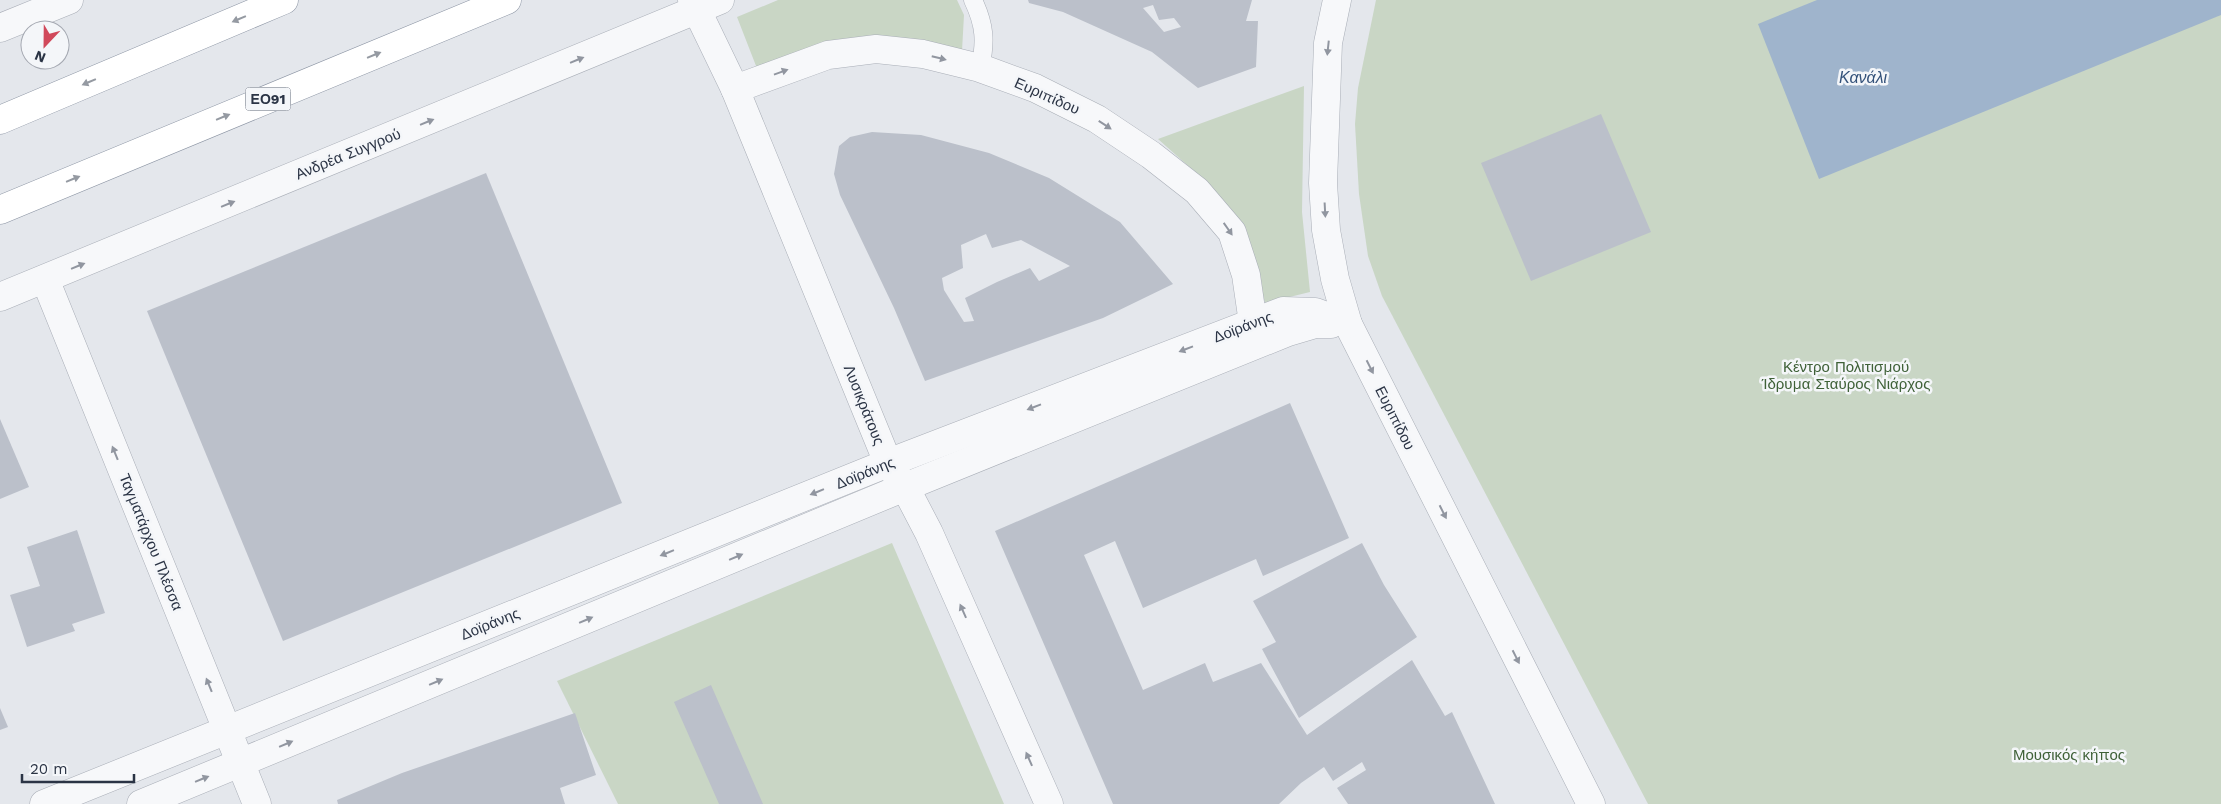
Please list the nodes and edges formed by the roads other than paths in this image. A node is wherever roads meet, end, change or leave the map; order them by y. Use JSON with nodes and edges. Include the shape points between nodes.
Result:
{"nodes":[{"id":1,"x":69,"y":0,"type":"edge"},
{"id":2,"x":284,"y":0,"type":"edge"},
{"id":3,"x":507,"y":0,"type":"edge"},
{"id":4,"x":974,"y":0,"type":"edge"},
{"id":5,"x":1338,"y":0,"type":"edge"},
{"id":6,"x":703,"y":4,"type":"edge"},
{"id":7,"x":0,"y":28,"type":"edge"},
{"id":8,"x":980,"y":68,"type":"junction"},
{"id":9,"x":735,"y":89,"type":"junction"},
{"id":10,"x":0,"y":120,"type":"edge"},
{"id":11,"x":0,"y":210,"type":"edge"},
{"id":12,"x":45,"y":279,"type":"junction"},
{"id":13,"x":0,"y":298,"type":"edge"},
{"id":14,"x":1252,"y":323,"type":"junction"},
{"id":15,"x":1348,"y":324,"type":"junction"},
{"id":16,"x":888,"y":463,"type":"junction"},
{"id":17,"x":905,"y":487,"type":"junction"},
{"id":18,"x":227,"y":730,"type":"junction"},
{"id":19,"x":241,"y":763,"type":"junction"},
{"id":20,"x":44,"y":804,"type":"edge"},
{"id":21,"x":141,"y":804,"type":"edge"},
{"id":22,"x":258,"y":804,"type":"edge"},
{"id":23,"x":1049,"y":804,"type":"edge"},
{"id":24,"x":1591,"y":804,"type":"edge"}],
"edges":[{"from":1,"to":7,"type":"street"},
{"from":2,"to":10,"type":"highway","one_way":true},
{"from":11,"to":3,"type":"highway","number":"ΕΟ91","one_way":true},
{"from":4,"to":8,"type":"lane","via":[[985,47]]},
{"from":5,"to":15,"type":"street","name":"Ευριπίδου","one_way":true,"via":[[1328,43],[1324,183],[1326,230],[1335,280]]},
{"from":6,"to":9,"type":"street","name":"Λυσικράτους"},
{"from":12,"to":6,"type":"street","name":"Ανδρέα Συγγρού","one_way":true},
{"from":9,"to":8,"type":"street","name":"Ευριπίδου","one_way":true,"via":[[828,56],[876,49],[923,54]]},
{"from":8,"to":14,"type":"street","name":"Ευριπίδου","one_way":true,"via":[[1035,88],[1097,119],[1197,191],[1232,232],[1246,275]]},
{"from":9,"to":16,"type":"street","name":"Λυσικράτους"},
{"from":12,"to":13,"type":"street","name":"Ανδρέα Συγγρού"},
{"from":18,"to":12,"type":"street","name":"Ταγματάρχου Πλέσσα","one_way":true},
{"from":14,"to":15,"type":"street","name":"Δοϊράνης","via":[[1283,311],[1314,312]]},
{"from":14,"to":16,"type":"street","name":"Δοϊράνης","one_way":true},
{"from":15,"to":17,"type":"street","name":"Δοϊράνης","via":[[1315,324],[1288,332]]},
{"from":15,"to":24,"type":"street","name":"Ευριπίδου","one_way":true},
{"from":16,"to":17,"type":"street","name":"Λυσικράτους"},
{"from":16,"to":18,"type":"street","name":"Δοϊράνης","one_way":true},
{"from":19,"to":17,"type":"street","name":"Δοϊράνης","one_way":true},
{"from":23,"to":17,"type":"street","name":"Λυσικράτους","one_way":true,"via":[[929,533]]},
{"from":18,"to":19,"type":"street","name":"Ταγματάρχου Πλέσσα"},
{"from":18,"to":20,"type":"street","name":"Δοϊράνης"},
{"from":21,"to":19,"type":"street","name":"Δοϊράνης","one_way":true},
{"from":19,"to":22,"type":"street","name":"Ταγματάρχου Πλέσσα"}]}
